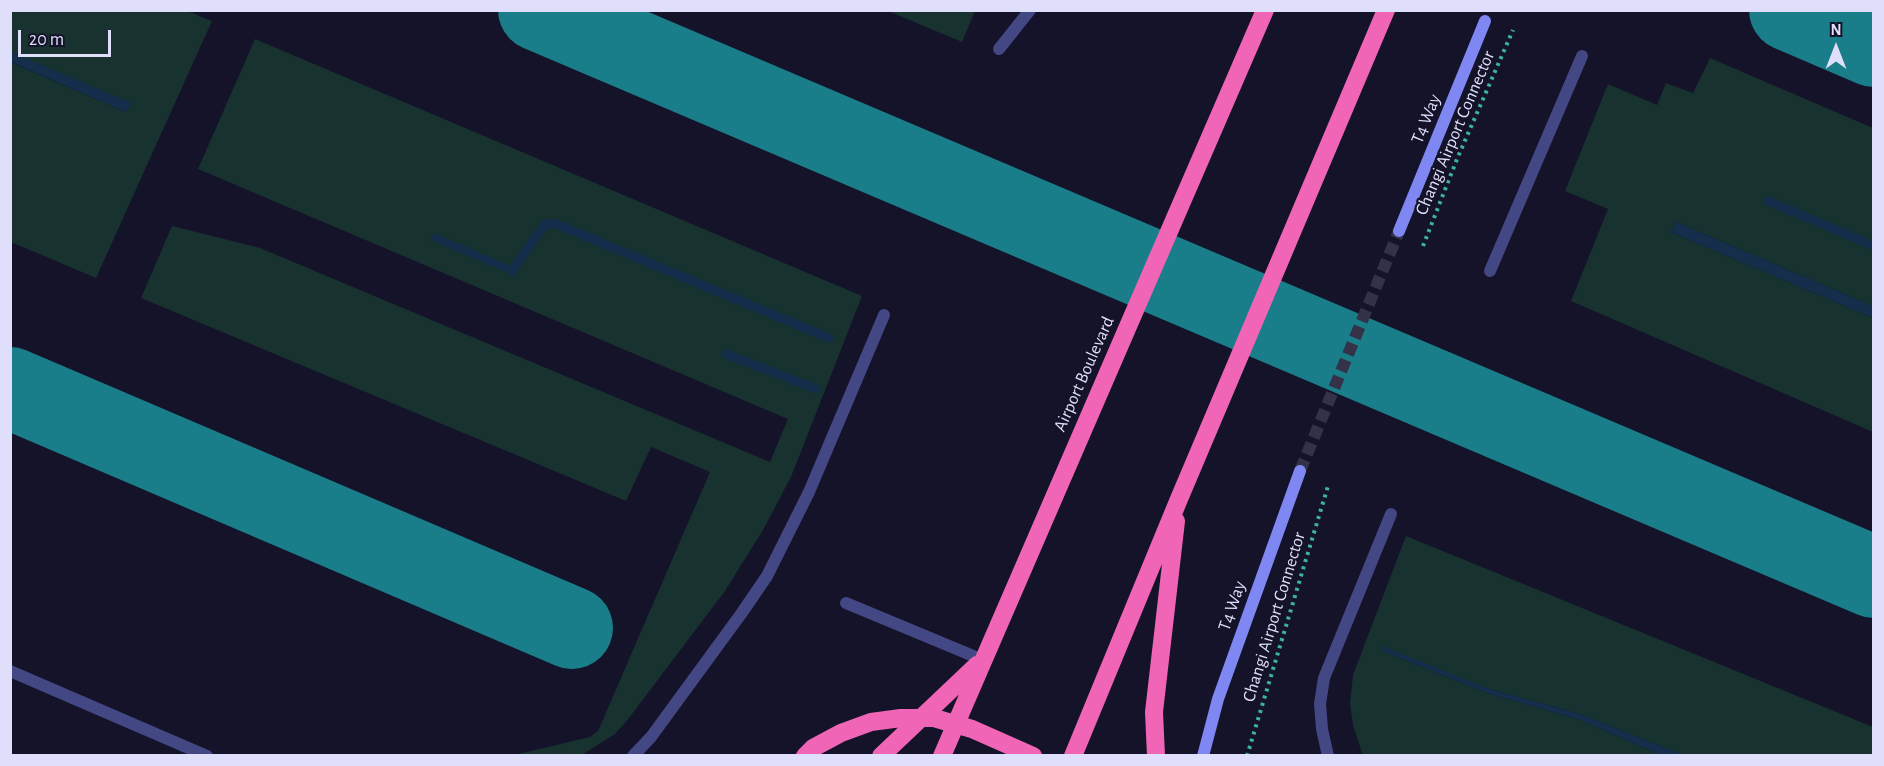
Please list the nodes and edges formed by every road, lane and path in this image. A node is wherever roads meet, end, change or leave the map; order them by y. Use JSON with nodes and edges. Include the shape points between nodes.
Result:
{"nodes":[{"id":1,"x":1030,"y":10,"type":"edge"},
{"id":2,"x":1265,"y":10,"type":"edge"},
{"id":3,"x":1386,"y":10,"type":"edge"},
{"id":4,"x":1485,"y":21,"type":"dead end"},
{"id":5,"x":1513,"y":30,"type":"dead end"},
{"id":6,"x":999,"y":49,"type":"dead end"},
{"id":7,"x":1582,"y":56,"type":"dead end"},
{"id":8,"x":1399,"y":231,"type":"tunnel mouth"},
{"id":9,"x":1423,"y":246,"type":"dead end"},
{"id":10,"x":1490,"y":271,"type":"dead end"},
{"id":11,"x":884,"y":315,"type":"dead end"},
{"id":12,"x":1300,"y":471,"type":"tunnel mouth"},
{"id":13,"x":1328,"y":486,"type":"dead end"},
{"id":14,"x":1179,"y":499,"type":"junction"},
{"id":15,"x":1391,"y":514,"type":"dead end"},
{"id":16,"x":846,"y":603,"type":"dead end"},
{"id":17,"x":983,"y":660,"type":"junction"},
{"id":18,"x":10,"y":671,"type":"edge"},
{"id":19,"x":207,"y":756,"type":"edge"},
{"id":20,"x":633,"y":756,"type":"edge"},
{"id":21,"x":805,"y":756,"type":"edge"},
{"id":22,"x":881,"y":756,"type":"edge"},
{"id":23,"x":942,"y":756,"type":"edge"},
{"id":24,"x":1033,"y":756,"type":"edge"},
{"id":25,"x":1073,"y":756,"type":"edge"},
{"id":26,"x":1156,"y":756,"type":"edge"},
{"id":27,"x":1203,"y":756,"type":"edge"},
{"id":28,"x":1247,"y":756,"type":"edge"},
{"id":29,"x":1328,"y":756,"type":"edge"}],
"edges":[{"from":1,"to":6,"type":"lane"},
{"from":2,"to":17,"type":"highway","name":"Airport Boulevard"},
{"from":3,"to":14,"type":"highway"},
{"from":4,"to":8,"type":"main road","name":"T4 Way"},
{"from":5,"to":9,"type":"path","name":"Changi Airport Connector"},
{"from":7,"to":10,"type":"lane"},
{"from":11,"to":20,"type":"lane","via":[[809,492],[767,576],[651,737]]},
{"from":12,"to":27,"type":"main road","name":"T4 Way","via":[[1218,699]]},
{"from":13,"to":28,"type":"path","name":"Changi Airport Connector"},
{"from":14,"to":25,"type":"highway"},
{"from":14,"to":26,"type":"highway","via":[[1154,712]]},
{"from":15,"to":29,"type":"lane","via":[[1324,678],[1320,704]]},
{"from":16,"to":17,"type":"lane"},
{"from":17,"to":22,"type":"highway"},
{"from":17,"to":23,"type":"highway","name":"Airport Boulevard"},
{"from":18,"to":19,"type":"lane"},
{"from":21,"to":24,"type":"highway","via":[[851,729],[901,718],[934,718],[972,729]]}]}
